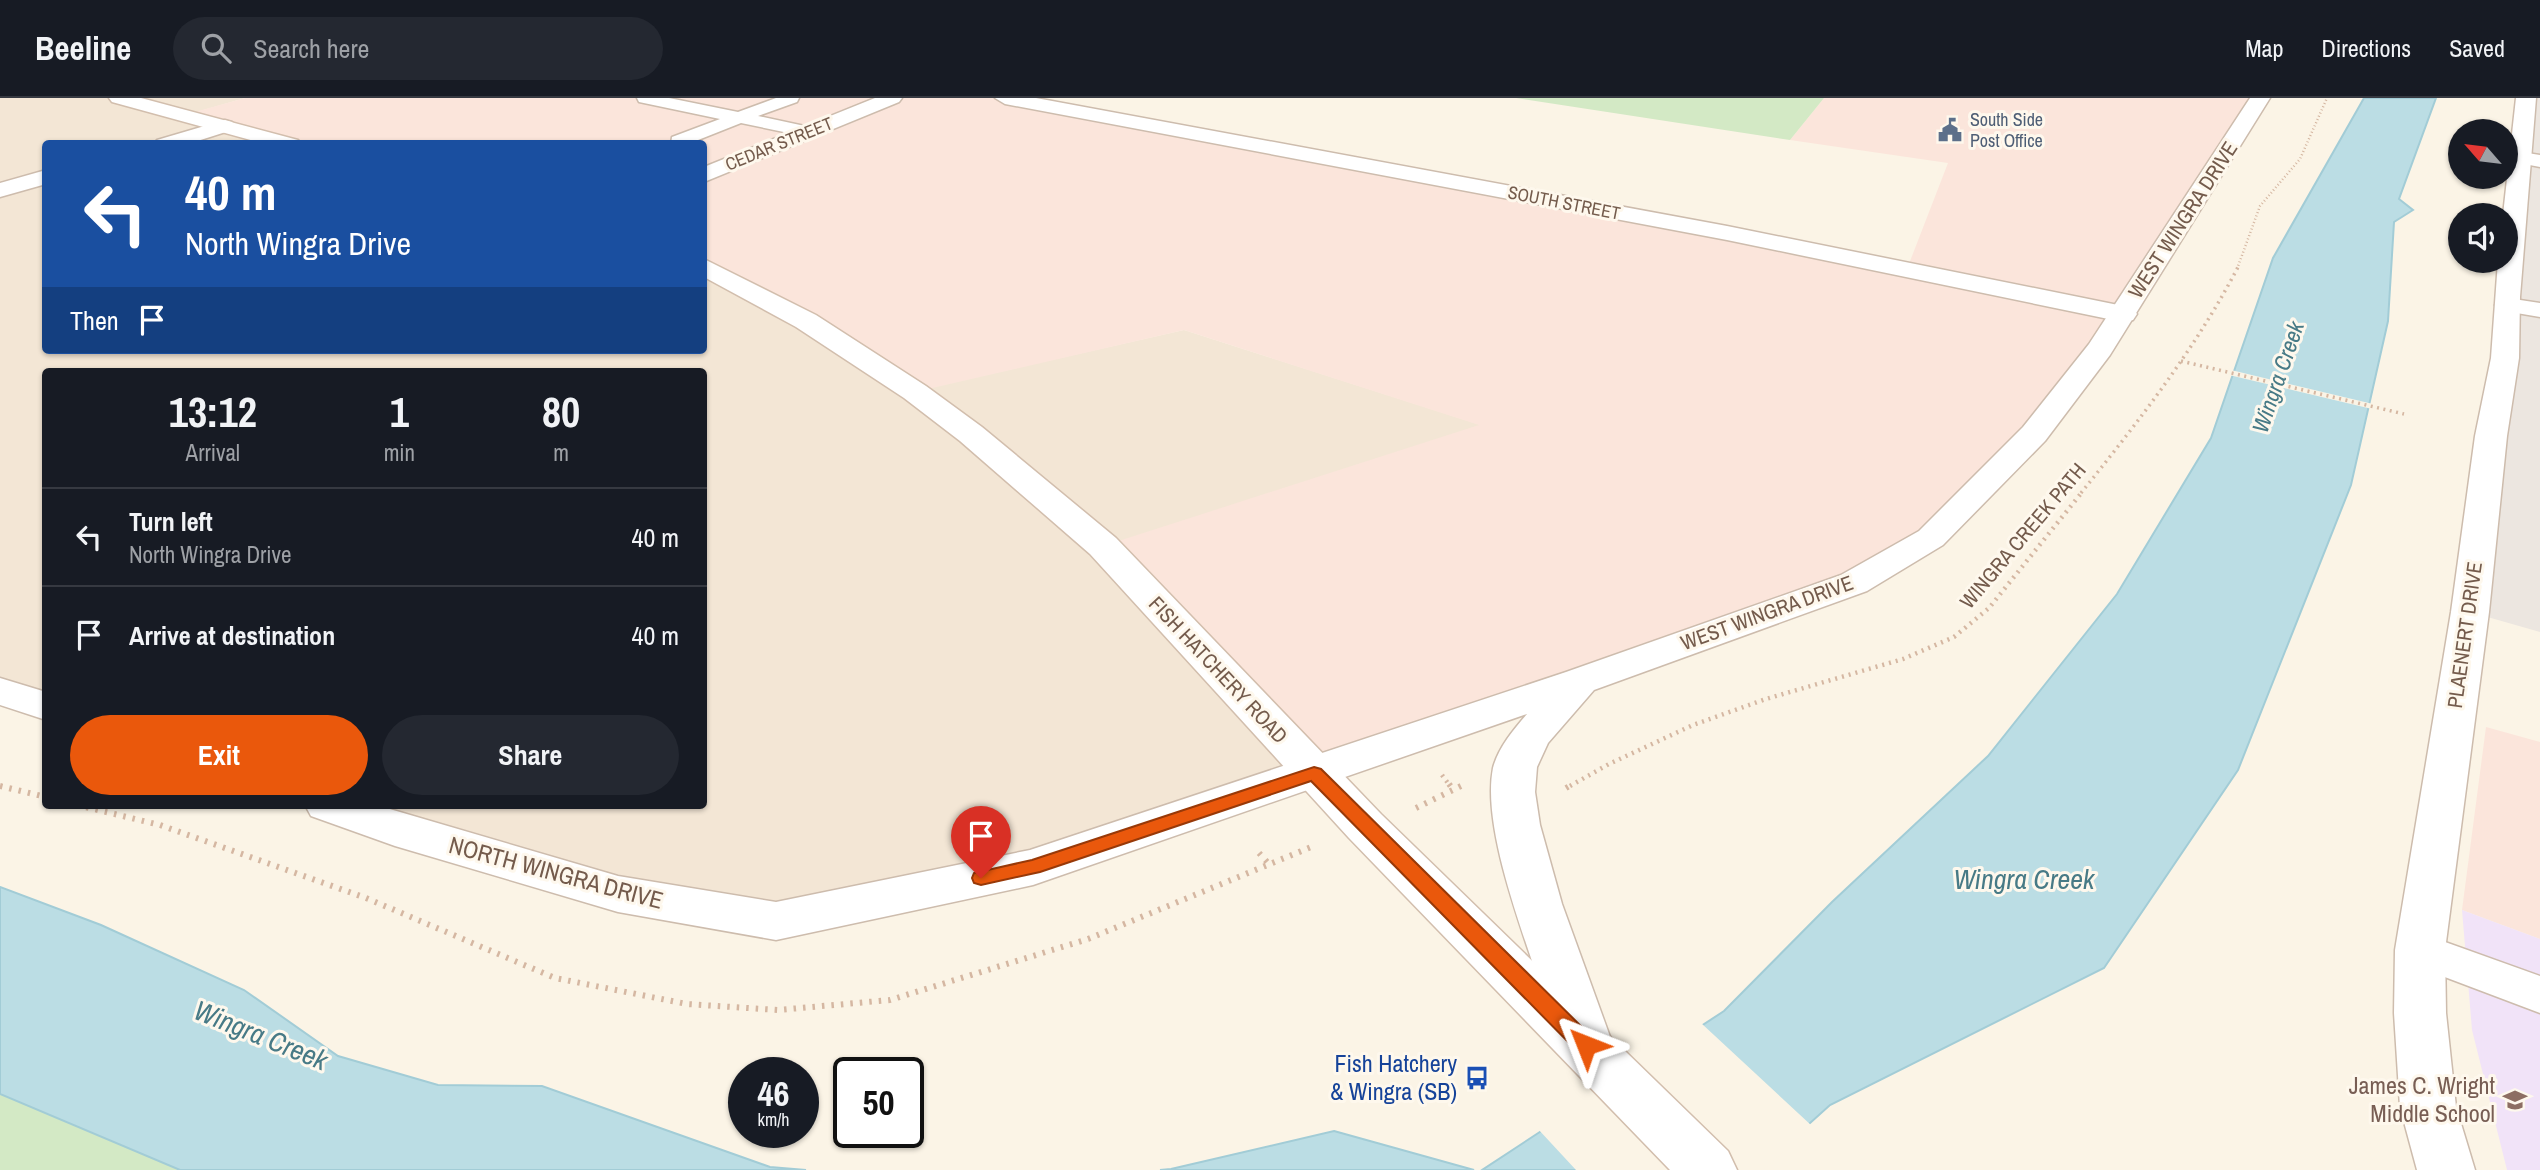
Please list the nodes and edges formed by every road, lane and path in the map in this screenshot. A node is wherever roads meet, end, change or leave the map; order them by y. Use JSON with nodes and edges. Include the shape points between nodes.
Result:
{"nodes":[{"id":1,"x":119,"y":98,"type":"edge"},
{"id":2,"x":645,"y":98,"type":"edge"},
{"id":3,"x":791,"y":98,"type":"edge"},
{"id":4,"x":892,"y":98,"type":"edge"},
{"id":5,"x":1005,"y":98,"type":"edge"},
{"id":6,"x":2260,"y":98,"type":"edge"},
{"id":7,"x":2328,"y":98,"type":"edge"},
{"id":8,"x":2526,"y":98,"type":"edge"},
{"id":9,"x":739,"y":118,"type":"junction"},
{"id":10,"x":225,"y":126,"type":"junction"},
{"id":11,"x":808,"y":132,"type":"junction"},
{"id":12,"x":178,"y":140,"type":"edge"},
{"id":13,"x":276,"y":140,"type":"edge"},
{"id":14,"x":681,"y":140,"type":"edge"},
{"id":15,"x":2531,"y":148,"type":"edge"},
{"id":16,"x":707,"y":174,"type":"edge"},
{"id":17,"x":42,"y":178,"type":"edge"},
{"id":18,"x":0,"y":190,"type":"edge"},
{"id":19,"x":707,"y":269,"type":"edge"},
{"id":20,"x":2523,"y":307,"type":"edge"},
{"id":21,"x":2123,"y":314,"type":"junction"},
{"id":22,"x":2181,"y":361,"type":"junction"},
{"id":23,"x":2404,"y":414,"type":"dead end"},
{"id":24,"x":1580,"y":681,"type":"junction"},
{"id":25,"x":0,"y":691,"type":"edge"},
{"id":26,"x":42,"y":706,"type":"edge"},
{"id":27,"x":1314,"y":773,"type":"junction"},
{"id":28,"x":0,"y":786,"type":"edge"},
{"id":29,"x":1452,"y":788,"type":"dead end"},
{"id":30,"x":1566,"y":788,"type":"dead end"},
{"id":31,"x":42,"y":796,"type":"edge"},
{"id":32,"x":1431,"y":802,"type":"dead end"},
{"id":33,"x":339,"y":809,"type":"edge"},
{"id":34,"x":1259,"y":853,"type":"dead end"},
{"id":35,"x":1283,"y":858,"type":"dead end"},
{"id":36,"x":2420,"y":950,"type":"junction"},
{"id":37,"x":2540,"y":995,"type":"edge"},
{"id":38,"x":1586,"y":1045,"type":"junction"},
{"id":39,"x":1708,"y":1170,"type":"edge"},
{"id":40,"x":2446,"y":1170,"type":"edge"}],
"edges":[{"from":1,"to":10,"type":"street"},
{"from":2,"to":9,"type":"lane"},
{"from":3,"to":9,"type":"lane"},
{"from":4,"to":11,"type":"street","name":"CEDAR STREET"},
{"from":5,"to":21,"type":"street","name":"SOUTH STREET","via":[[1727,233]]},
{"from":6,"to":21,"type":"street","name":"WEST WINGRA DRIVE"},
{"from":7,"to":22,"type":"path","name":"WINGRA CREEK PATH","via":[[2300,159],[2260,206],[2238,268]]},
{"from":8,"to":15,"type":"street","name":"PLAENERT DRIVE"},
{"from":9,"to":11,"type":"lane"},
{"from":9,"to":14,"type":"lane"},
{"from":10,"to":12,"type":"street"},
{"from":10,"to":13,"type":"street"},
{"from":11,"to":16,"type":"street","name":"CEDAR STREET"},
{"from":15,"to":20,"type":"street","name":"PLAENERT DRIVE"},
{"from":17,"to":18,"type":"street"},
{"from":19,"to":27,"type":"street","name":"FISH HATCHERY ROAD","via":[[807,321],[915,391],[971,434],[1103,546]]},
{"from":20,"to":36,"type":"street","name":"PLAENERT DRIVE","via":[[2505,358],[2491,436]]},
{"from":21,"to":24,"type":"street","name":"WEST WINGRA DRIVE","via":[[2034,434],[1931,538],[1854,583]]},
{"from":22,"to":23,"type":"path"},
{"from":22,"to":30,"type":"path","name":"WINGRA CREEK PATH","via":[[1989,608],[1954,637],[1903,659],[1693,725]]},
{"from":24,"to":27,"type":"street","name":"WEST WINGRA DRIVE"},
{"from":24,"to":38,"type":"street","via":[[1529,739],[1515,764],[1512,785],[1518,830]]},
{"from":25,"to":26,"type":"street"},
{"from":27,"to":33,"type":"street","name":"NORTH WINGRA DRIVE","via":[[1033,867],[776,921],[618,894]]},
{"from":27,"to":38,"type":"street","name":"FISH HATCHERY ROAD"},
{"from":28,"to":31,"type":"path"},
{"from":29,"to":32,"type":"path"},
{"from":34,"to":35,"type":"path","via":[[1268,863]]},
{"from":36,"to":37,"type":"lane"},
{"from":36,"to":40,"type":"street","name":"PLAENERT DRIVE","via":[[2428,1107]]},
{"from":38,"to":39,"type":"street","name":"FISH HATCHERY ROAD"}]}
